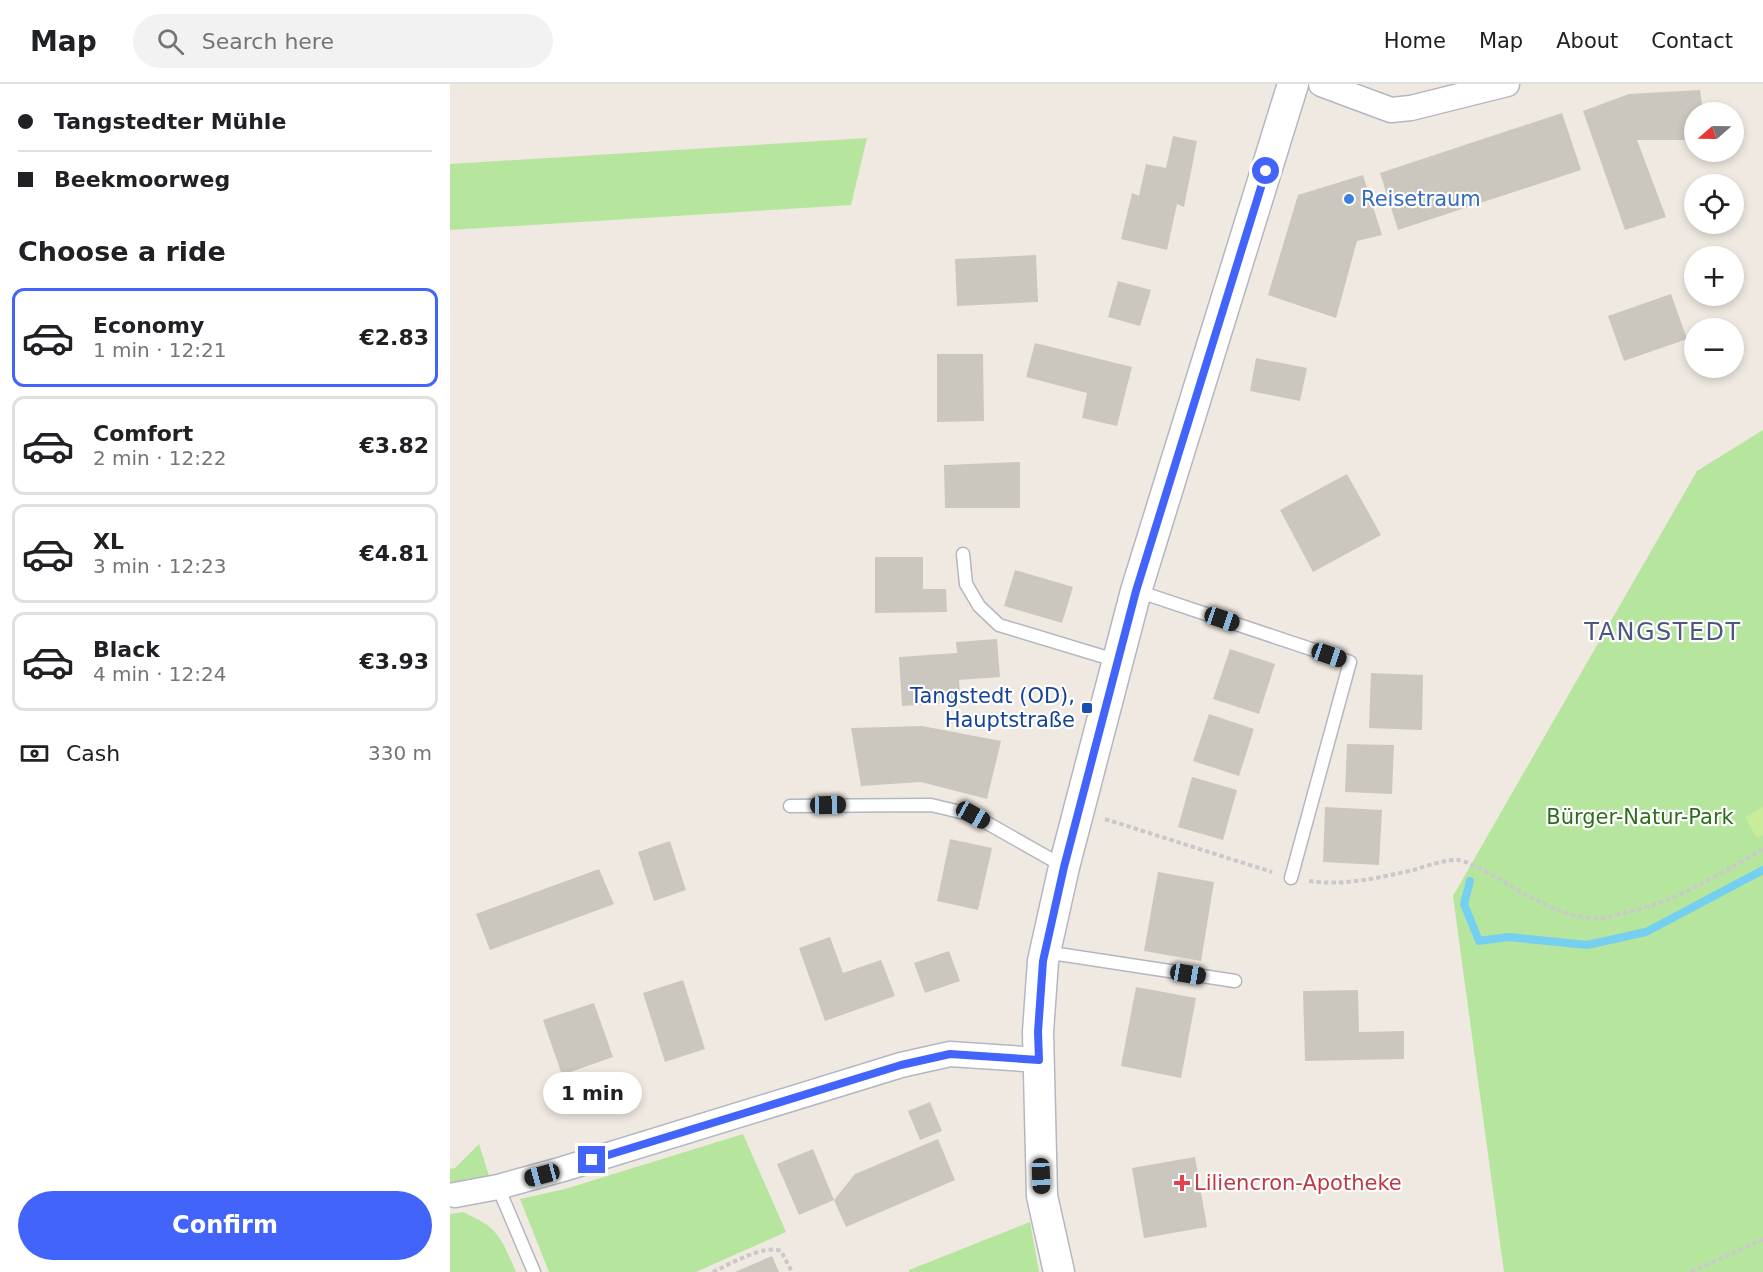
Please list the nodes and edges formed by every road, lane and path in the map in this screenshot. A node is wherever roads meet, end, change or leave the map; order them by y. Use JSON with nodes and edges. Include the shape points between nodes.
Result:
{"nodes":[{"id":1,"x":1293,"y":84,"type":"edge"},
{"id":2,"x":1321,"y":84,"type":"edge"},
{"id":3,"x":1507,"y":84,"type":"edge"},
{"id":4,"x":963,"y":554,"type":"dead end"},
{"id":5,"x":1136,"y":591,"type":"junction"},
{"id":6,"x":1118,"y":662,"type":"junction"},
{"id":7,"x":790,"y":806,"type":"dead end"},
{"id":8,"x":1078,"y":811,"type":"junction"},
{"id":9,"x":1763,"y":849,"type":"edge"},
{"id":10,"x":1064,"y":867,"type":"junction"},
{"id":11,"x":1291,"y":878,"type":"junction"},
{"id":12,"x":1046,"y":952,"type":"junction"},
{"id":13,"x":1235,"y":981,"type":"dead end"},
{"id":14,"x":1039,"y":1060,"type":"junction"},
{"id":15,"x":498,"y":1187,"type":"junction"},
{"id":16,"x":455,"y":1195,"type":"dead end"},
{"id":17,"x":1763,"y":1239,"type":"edge"},
{"id":18,"x":534,"y":1272,"type":"edge"},
{"id":19,"x":713,"y":1272,"type":"edge"},
{"id":20,"x":792,"y":1272,"type":"edge"},
{"id":21,"x":1059,"y":1272,"type":"edge"},
{"id":22,"x":1691,"y":1272,"type":"edge"}],
"edges":[{"from":1,"to":5,"type":"street"},
{"from":2,"to":3,"type":"street","via":[[1391,110]]},
{"from":4,"to":6,"type":"lane","via":[[966,584],[979,606],[999,625]]},
{"from":5,"to":6,"type":"street"},
{"from":5,"to":11,"type":"lane","via":[[1350,662]]},
{"from":6,"to":8,"type":"street"},
{"from":7,"to":10,"type":"lane","via":[[931,805],[973,815]]},
{"from":8,"to":10,"type":"street"},
{"from":8,"to":11,"type":"path"},
{"from":9,"to":11,"type":"path","via":[[1675,897],[1642,910],[1600,918],[1572,915],[1544,904],[1460,860],[1350,882],[1320,883]]},
{"from":10,"to":12,"type":"street"},
{"from":12,"to":13,"type":"lane"},
{"from":12,"to":14,"type":"street"},
{"from":14,"to":15,"type":"street","via":[[950,1054],[901,1065]]},
{"from":14,"to":21,"type":"street","via":[[1042,1196]]},
{"from":15,"to":16,"type":"street"},
{"from":15,"to":18,"type":"lane"},
{"from":17,"to":22,"type":"path"},
{"from":19,"to":20,"type":"path","via":[[774,1248],[781,1251]]}]}
